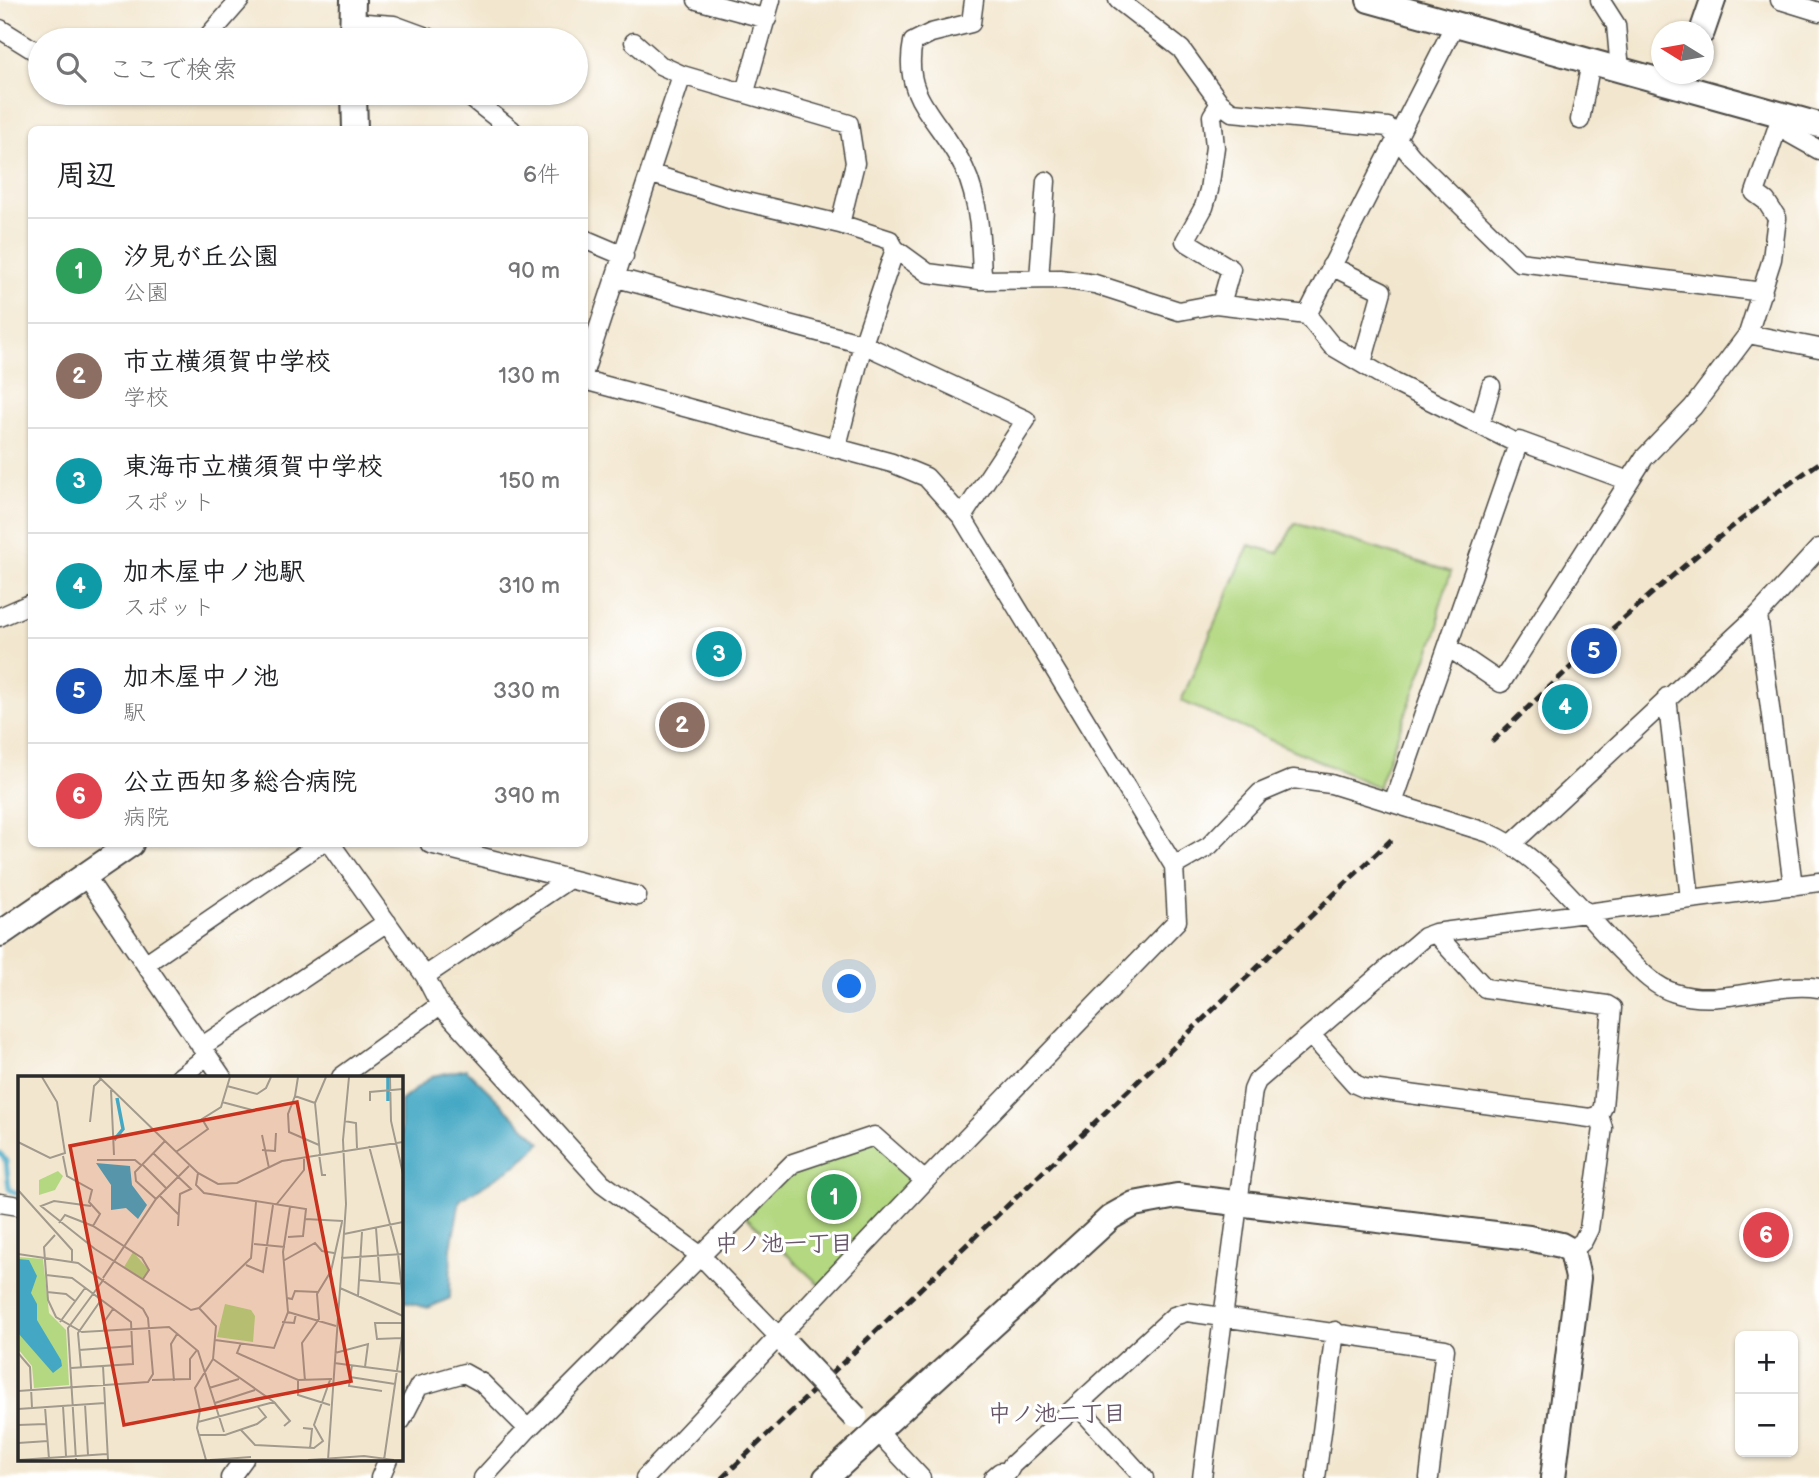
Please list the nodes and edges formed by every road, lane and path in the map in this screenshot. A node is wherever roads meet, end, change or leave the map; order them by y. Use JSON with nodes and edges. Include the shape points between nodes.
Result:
{"nodes":[{"id":1,"x":240,"y":0,"type":"edge"},
{"id":2,"x":697,"y":0,"type":"edge"},
{"id":3,"x":771,"y":0,"type":"edge"},
{"id":4,"x":974,"y":0,"type":"edge"},
{"id":5,"x":1118,"y":0,"type":"edge"},
{"id":6,"x":1369,"y":0,"type":"edge"},
{"id":7,"x":1601,"y":0,"type":"edge"},
{"id":8,"x":1713,"y":0,"type":"edge"},
{"id":9,"x":1789,"y":1,"type":"edge"},
{"id":10,"x":1819,"y":12,"type":"edge"},
{"id":11,"x":767,"y":19,"type":"junction"},
{"id":12,"x":353,"y":21,"type":"edge"},
{"id":13,"x":1706,"y":21,"type":"edge"},
{"id":14,"x":1454,"y":26,"type":"junction"},
{"id":15,"x":216,"y":28,"type":"edge"},
{"id":16,"x":402,"y":28,"type":"edge"},
{"id":17,"x":0,"y":29,"type":"edge"},
{"id":18,"x":634,"y":42,"type":"dead end"},
{"id":19,"x":28,"y":46,"type":"edge"},
{"id":20,"x":1591,"y":62,"type":"junction"},
{"id":21,"x":1620,"y":70,"type":"junction"},
{"id":22,"x":682,"y":75,"type":"junction"},
{"id":23,"x":1651,"y":75,"type":"edge"},
{"id":24,"x":1693,"y":84,"type":"edge"},
{"id":25,"x":745,"y":92,"type":"junction"},
{"id":26,"x":1220,"y":103,"type":"junction"},
{"id":27,"x":354,"y":105,"type":"edge"},
{"id":28,"x":480,"y":105,"type":"edge"},
{"id":29,"x":1580,"y":120,"type":"dead end"},
{"id":30,"x":1780,"y":120,"type":"junction"},
{"id":31,"x":1819,"y":125,"type":"edge"},
{"id":32,"x":355,"y":126,"type":"edge"},
{"id":33,"x":507,"y":126,"type":"edge"},
{"id":34,"x":1395,"y":138,"type":"junction"},
{"id":35,"x":1819,"y":150,"type":"edge"},
{"id":36,"x":652,"y":174,"type":"junction"},
{"id":37,"x":1046,"y":181,"type":"dead end"},
{"id":38,"x":840,"y":224,"type":"junction"},
{"id":39,"x":588,"y":241,"type":"edge"},
{"id":40,"x":895,"y":249,"type":"junction"},
{"id":41,"x":624,"y":256,"type":"junction"},
{"id":42,"x":1331,"y":266,"type":"junction"},
{"id":43,"x":617,"y":278,"type":"junction"},
{"id":44,"x":1039,"y":279,"type":"junction"},
{"id":45,"x":982,"y":280,"type":"junction"},
{"id":46,"x":1763,"y":292,"type":"junction"},
{"id":47,"x":1221,"y":304,"type":"junction"},
{"id":48,"x":1307,"y":315,"type":"junction"},
{"id":49,"x":1748,"y":334,"type":"junction"},
{"id":50,"x":863,"y":344,"type":"junction"},
{"id":51,"x":1819,"y":348,"type":"edge"},
{"id":52,"x":588,"y":361,"type":"edge"},
{"id":53,"x":1362,"y":363,"type":"junction"},
{"id":54,"x":588,"y":381,"type":"edge"},
{"id":55,"x":1492,"y":386,"type":"dead end"},
{"id":56,"x":1480,"y":425,"type":"junction"},
{"id":57,"x":1518,"y":441,"type":"dead end"},
{"id":58,"x":837,"y":446,"type":"junction"},
{"id":59,"x":1629,"y":481,"type":"junction"},
{"id":60,"x":962,"y":517,"type":"junction"},
{"id":61,"x":1819,"y":548,"type":"edge"},
{"id":62,"x":28,"y":605,"type":"edge"},
{"id":63,"x":1758,"y":615,"type":"junction"},
{"id":64,"x":0,"y":617,"type":"edge"},
{"id":65,"x":1448,"y":647,"type":"junction"},
{"id":66,"x":1667,"y":697,"type":"junction"},
{"id":67,"x":1393,"y":803,"type":"junction"},
{"id":68,"x":1513,"y":844,"type":"junction"},
{"id":69,"x":126,"y":847,"type":"edge"},
{"id":70,"x":316,"y":847,"type":"edge"},
{"id":71,"x":333,"y":847,"type":"edge"},
{"id":72,"x":442,"y":847,"type":"edge"},
{"id":73,"x":1174,"y":866,"type":"junction"},
{"id":74,"x":84,"y":874,"type":"junction"},
{"id":75,"x":569,"y":879,"type":"junction"},
{"id":76,"x":1819,"y":882,"type":"edge"},
{"id":77,"x":1793,"y":886,"type":"junction"},
{"id":78,"x":637,"y":896,"type":"dead end"},
{"id":79,"x":1690,"y":899,"type":"junction"},
{"id":80,"x":1584,"y":913,"type":"junction"},
{"id":81,"x":387,"y":922,"type":"junction"},
{"id":82,"x":1435,"y":933,"type":"junction"},
{"id":83,"x":0,"y":934,"type":"edge"},
{"id":84,"x":145,"y":964,"type":"junction"},
{"id":85,"x":425,"y":976,"type":"junction"},
{"id":86,"x":1819,"y":988,"type":"edge"},
{"id":87,"x":440,"y":1005,"type":"junction"},
{"id":88,"x":1311,"y":1035,"type":"junction"},
{"id":89,"x":204,"y":1051,"type":"junction"},
{"id":90,"x":181,"y":1076,"type":"edge"},
{"id":91,"x":221,"y":1076,"type":"edge"},
{"id":92,"x":342,"y":1076,"type":"edge"},
{"id":93,"x":1599,"y":1115,"type":"junction"},
{"id":94,"x":925,"y":1181,"type":"junction"},
{"id":95,"x":1236,"y":1202,"type":"junction"},
{"id":96,"x":0,"y":1203,"type":"edge"},
{"id":97,"x":18,"y":1206,"type":"edge"},
{"id":98,"x":1572,"y":1251,"type":"junction"},
{"id":99,"x":701,"y":1256,"type":"junction"},
{"id":100,"x":1222,"y":1317,"type":"junction"},
{"id":101,"x":1335,"y":1331,"type":"junction"},
{"id":102,"x":784,"y":1342,"type":"junction"},
{"id":103,"x":1077,"y":1405,"type":"junction"},
{"id":104,"x":402,"y":1420,"type":"edge"},
{"id":105,"x":867,"y":1427,"type":"junction"},
{"id":106,"x":528,"y":1429,"type":"junction"},
{"id":107,"x":243,"y":1460,"type":"edge"},
{"id":108,"x":388,"y":1460,"type":"edge"},
{"id":109,"x":1004,"y":1476,"type":"edge"},
{"id":110,"x":230,"y":1478,"type":"edge"},
{"id":111,"x":380,"y":1478,"type":"edge"},
{"id":112,"x":483,"y":1478,"type":"edge"},
{"id":113,"x":645,"y":1478,"type":"edge"},
{"id":114,"x":826,"y":1478,"type":"edge"},
{"id":115,"x":921,"y":1478,"type":"edge"},
{"id":116,"x":1144,"y":1478,"type":"edge"},
{"id":117,"x":1202,"y":1478,"type":"edge"},
{"id":118,"x":1316,"y":1478,"type":"edge"},
{"id":119,"x":1429,"y":1478,"type":"edge"},
{"id":120,"x":1553,"y":1478,"type":"edge"}],
"edges":[{"from":1,"to":15,"type":"street"},
{"from":2,"to":11,"type":"street"},
{"from":3,"to":11,"type":"street"},
{"from":4,"to":45,"type":"street","via":[[971,23],[913,42],[909,74],[915,95],[943,129],[966,170],[981,234]]},
{"from":5,"to":26,"type":"street","via":[[1181,48]]},
{"from":6,"to":14,"type":"street"},
{"from":7,"to":21,"type":"street","via":[[1616,24]]},
{"from":8,"to":13,"type":"street"},
{"from":9,"to":10,"type":"street"},
{"from":11,"to":25,"type":"street"},
{"from":12,"to":16,"type":"street"},
{"from":14,"to":20,"type":"street"},
{"from":14,"to":34,"type":"street"},
{"from":17,"to":19,"type":"street"},
{"from":18,"to":22,"type":"street","via":[[660,65]]},
{"from":20,"to":21,"type":"street"},
{"from":20,"to":29,"type":"street"},
{"from":21,"to":23,"type":"street"},
{"from":22,"to":25,"type":"street"},
{"from":22,"to":36,"type":"street"},
{"from":24,"to":30,"type":"street"},
{"from":25,"to":38,"type":"street","via":[[849,124],[855,163]]},
{"from":26,"to":34,"type":"street","via":[[1233,112],[1388,127]]},
{"from":26,"to":47,"type":"street","via":[[1212,116],[1215,147],[1209,190],[1185,241],[1231,269]]},
{"from":27,"to":32,"type":"street"},
{"from":28,"to":33,"type":"street"},
{"from":30,"to":31,"type":"street"},
{"from":30,"to":35,"type":"street"},
{"from":30,"to":46,"type":"street","via":[[1755,193],[1777,218]]},
{"from":34,"to":42,"type":"street"},
{"from":34,"to":46,"type":"street","via":[[1518,262]]},
{"from":36,"to":38,"type":"street"},
{"from":36,"to":41,"type":"street"},
{"from":37,"to":44,"type":"street"},
{"from":38,"to":40,"type":"street","via":[[890,240]]},
{"from":39,"to":41,"type":"street"},
{"from":40,"to":45,"type":"street","via":[[928,273]]},
{"from":40,"to":50,"type":"street"},
{"from":41,"to":43,"type":"street"},
{"from":42,"to":48,"type":"street"},
{"from":42,"to":53,"type":"street","via":[[1382,291]]},
{"from":43,"to":50,"type":"street"},
{"from":43,"to":52,"type":"street"},
{"from":44,"to":45,"type":"street"},
{"from":44,"to":47,"type":"street","via":[[1096,284],[1179,312]]},
{"from":46,"to":49,"type":"street"},
{"from":47,"to":48,"type":"street"},
{"from":48,"to":53,"type":"street","via":[[1332,346]]},
{"from":49,"to":51,"type":"street"},
{"from":49,"to":59,"type":"street"},
{"from":50,"to":58,"type":"street"},
{"from":50,"to":60,"type":"street","via":[[1026,420]]},
{"from":53,"to":56,"type":"street"},
{"from":54,"to":58,"type":"street"},
{"from":55,"to":56,"type":"street"},
{"from":56,"to":65,"type":"street","via":[[1518,444]]},
{"from":57,"to":59,"type":"street"},
{"from":58,"to":60,"type":"street","via":[[926,477]]},
{"from":59,"to":65,"type":"street","via":[[1501,683]]},
{"from":60,"to":73,"type":"street"},
{"from":61,"to":63,"type":"street"},
{"from":62,"to":64,"type":"street"},
{"from":63,"to":66,"type":"street"},
{"from":63,"to":77,"type":"street"},
{"from":65,"to":67,"type":"street"},
{"from":66,"to":68,"type":"street"},
{"from":66,"to":79,"type":"street"},
{"from":67,"to":68,"type":"street"},
{"from":67,"to":73,"type":"street","via":[[1331,784],[1293,779],[1260,793],[1209,846]]},
{"from":68,"to":80,"type":"street","via":[[1550,875]]},
{"from":69,"to":74,"type":"street"},
{"from":70,"to":84,"type":"street"},
{"from":71,"to":81,"type":"street"},
{"from":72,"to":75,"type":"street"},
{"from":73,"to":94,"type":"street","via":[[1177,921]]},
{"from":74,"to":83,"type":"street"},
{"from":74,"to":84,"type":"street"},
{"from":75,"to":78,"type":"street"},
{"from":75,"to":85,"type":"street"},
{"from":76,"to":77,"type":"street"},
{"from":77,"to":79,"type":"street"},
{"from":79,"to":80,"type":"street"},
{"from":80,"to":82,"type":"street"},
{"from":80,"to":86,"type":"street","via":[[1645,975],[1675,993],[1717,997]]},
{"from":81,"to":85,"type":"street"},
{"from":81,"to":89,"type":"street"},
{"from":82,"to":88,"type":"street","via":[[1424,937]]},
{"from":82,"to":93,"type":"street","via":[[1485,988],[1612,1009]]},
{"from":84,"to":89,"type":"street"},
{"from":85,"to":87,"type":"street"},
{"from":87,"to":92,"type":"street"},
{"from":87,"to":99,"type":"street","via":[[602,1182]]},
{"from":88,"to":93,"type":"street","via":[[1359,1087],[1590,1118]]},
{"from":88,"to":95,"type":"street","via":[[1255,1084]]},
{"from":89,"to":90,"type":"street"},
{"from":89,"to":91,"type":"street"},
{"from":93,"to":98,"type":"street","via":[[1603,1128],[1589,1229]]},
{"from":94,"to":99,"type":"street","via":[[874,1136],[793,1163]]},
{"from":94,"to":102,"type":"street"},
{"from":95,"to":98,"type":"street","via":[[1530,1238]]},
{"from":95,"to":100,"type":"street"},
{"from":95,"to":105,"type":"street","via":[[1156,1198],[1111,1217]]},
{"from":96,"to":97,"type":"street"},
{"from":98,"to":120,"type":"street","via":[[1578,1279]]},
{"from":99,"to":102,"type":"street"},
{"from":99,"to":106,"type":"street"},
{"from":100,"to":101,"type":"street"},
{"from":100,"to":103,"type":"street","via":[[1180,1312]]},
{"from":100,"to":117,"type":"street"},
{"from":101,"to":118,"type":"street"},
{"from":101,"to":119,"type":"street","via":[[1445,1349]]},
{"from":102,"to":105,"type":"street","bridge":true},
{"from":102,"to":113,"type":"street"},
{"from":103,"to":109,"type":"street"},
{"from":103,"to":116,"type":"street"},
{"from":104,"to":106,"type":"street","via":[[419,1386],[464,1373],[482,1383]]},
{"from":105,"to":114,"type":"street"},
{"from":105,"to":115,"type":"street"},
{"from":106,"to":112,"type":"street"},
{"from":107,"to":110,"type":"street"},
{"from":108,"to":111,"type":"street"}]}
